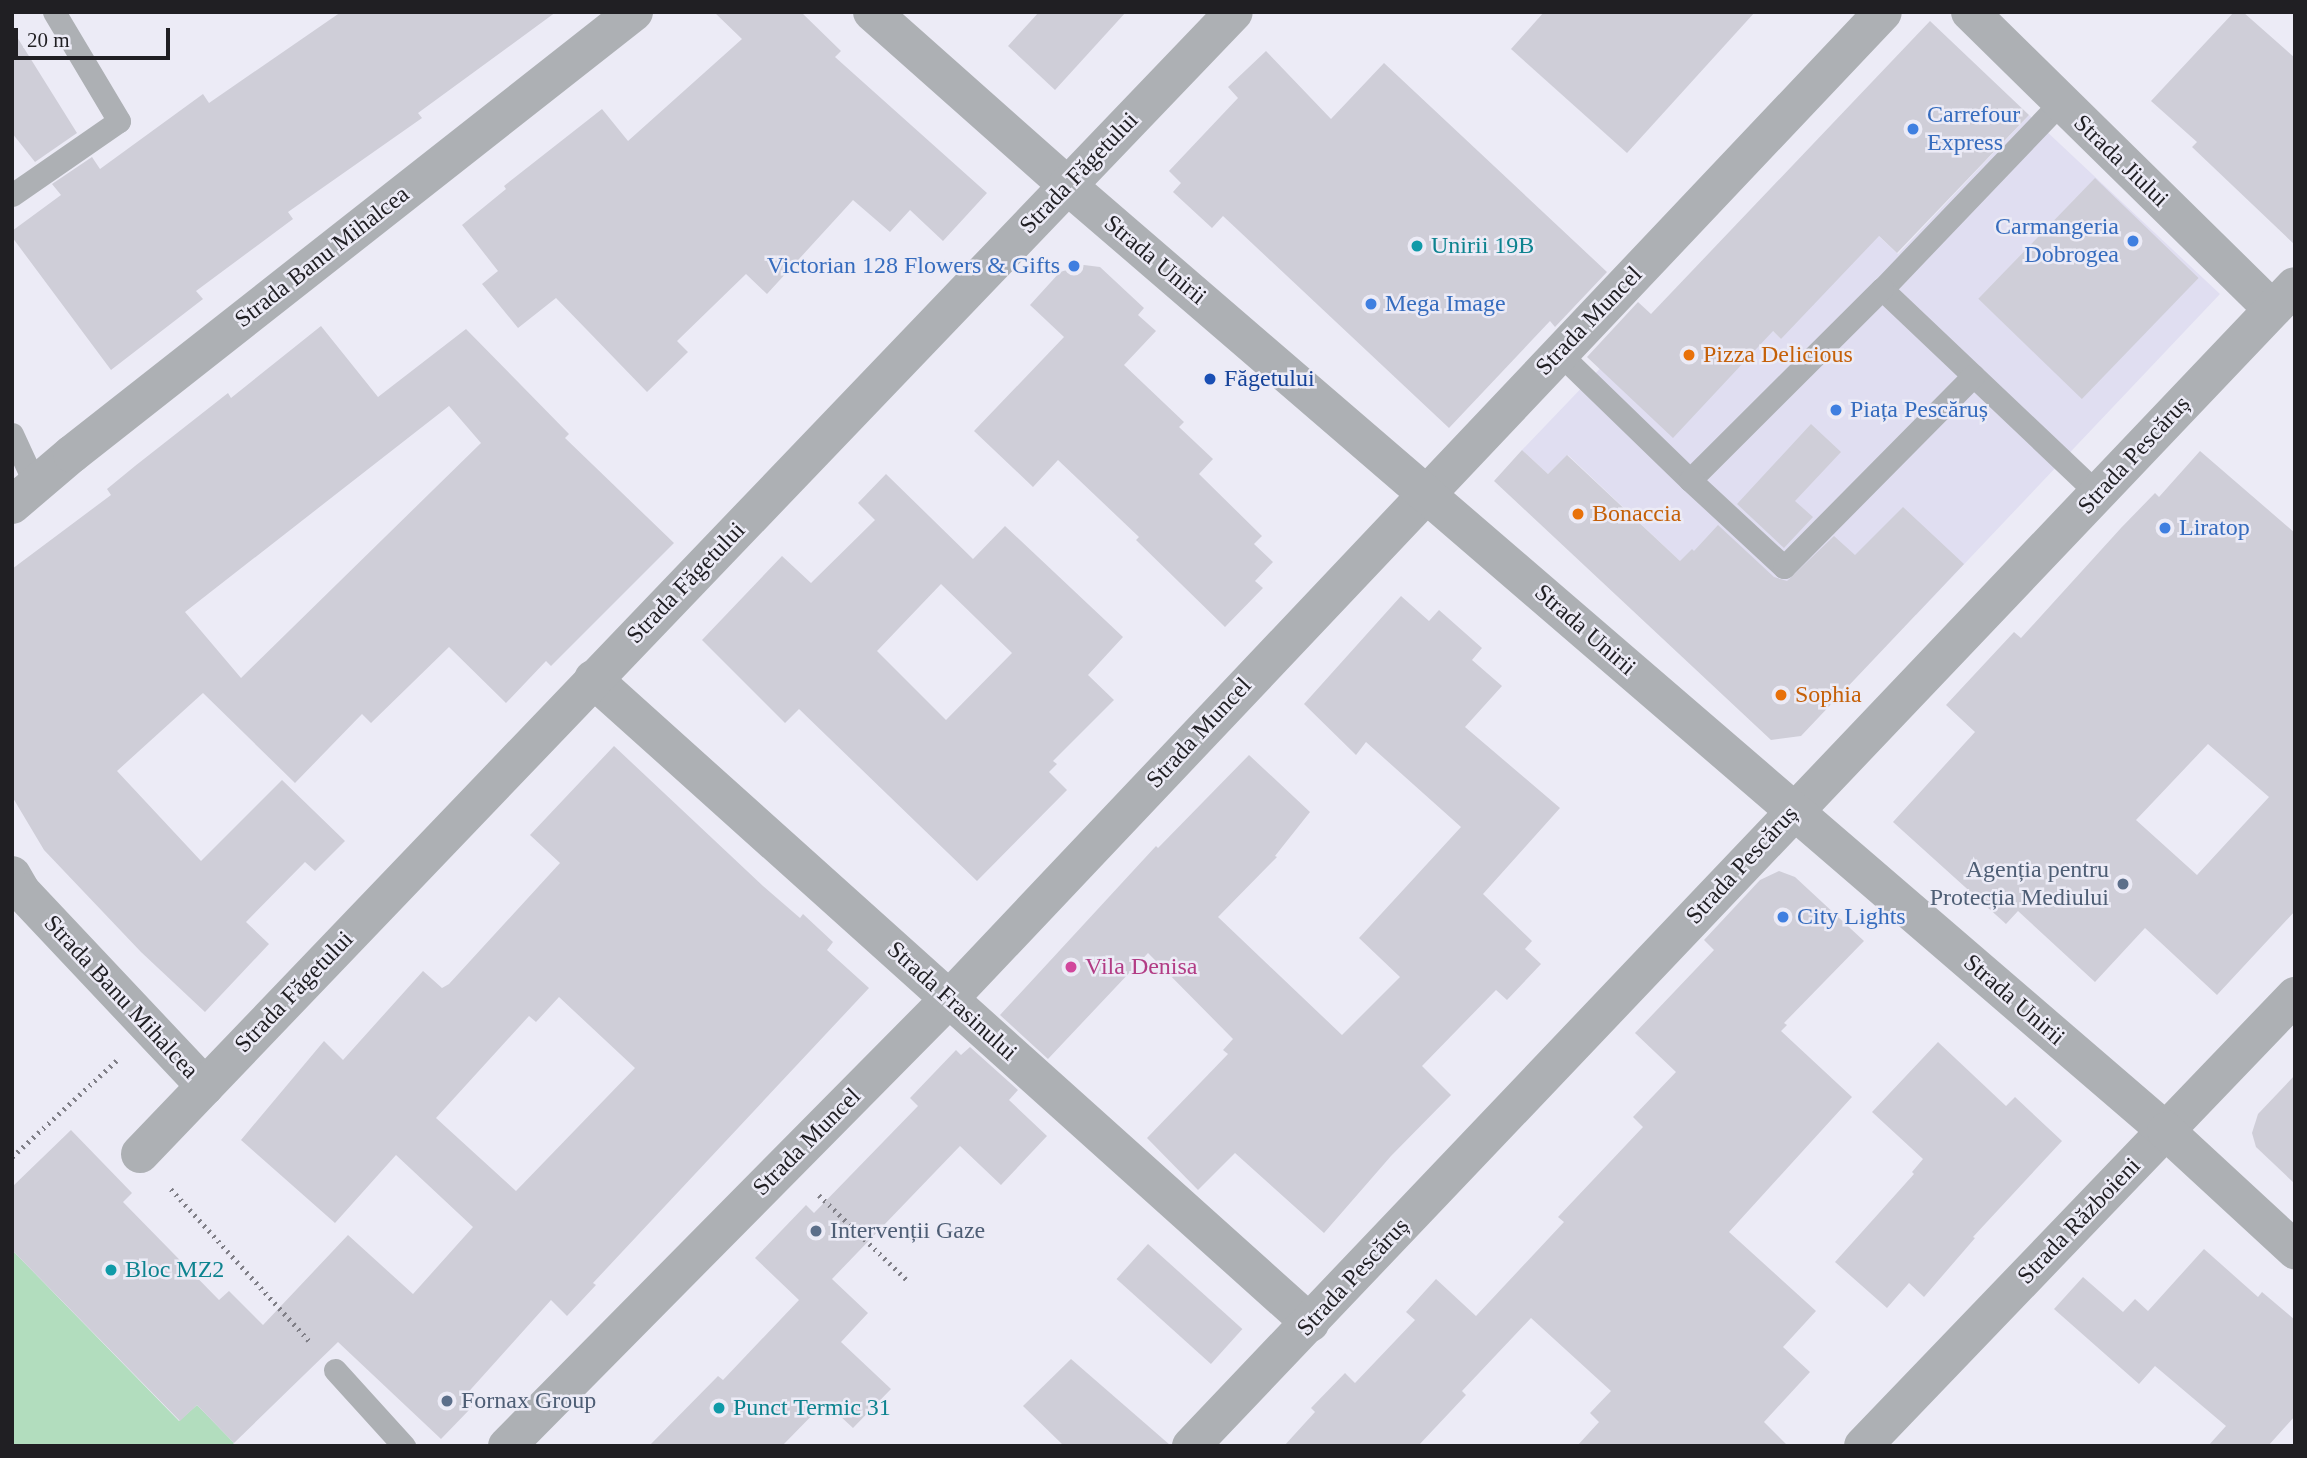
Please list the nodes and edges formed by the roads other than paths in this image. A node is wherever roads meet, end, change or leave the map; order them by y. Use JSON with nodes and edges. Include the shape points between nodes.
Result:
{"nodes":[{"id":1,"x":54,"y":12,"type":"edge"},
{"id":2,"x":634,"y":12,"type":"edge"},
{"id":3,"x":872,"y":12,"type":"edge"},
{"id":4,"x":1234,"y":12,"type":"edge"},
{"id":5,"x":1882,"y":12,"type":"edge"},
{"id":6,"x":1970,"y":12,"type":"edge"},
{"id":7,"x":2061,"y":102,"type":"junction"},
{"id":8,"x":1067,"y":185,"type":"junction"},
{"id":9,"x":12,"y":195,"type":"edge"},
{"id":10,"x":1882,"y":289,"type":"junction"},
{"id":11,"x":2283,"y":297,"type":"edge"},
{"id":12,"x":1559,"y":353,"type":"junction"},
{"id":13,"x":1973,"y":376,"type":"junction"},
{"id":14,"x":12,"y":434,"type":"edge"},
{"id":15,"x":1690,"y":480,"type":"junction"},
{"id":16,"x":24,"y":494,"type":"edge"},
{"id":17,"x":1426,"y":494,"type":"junction"},
{"id":18,"x":2098,"y":494,"type":"junction"},
{"id":19,"x":593,"y":679,"type":"junction"},
{"id":20,"x":1793,"y":810,"type":"junction"},
{"id":21,"x":12,"y":875,"type":"edge"},
{"id":22,"x":2295,"y":996,"type":"edge"},
{"id":23,"x":950,"y":998,"type":"junction"},
{"id":24,"x":205,"y":1086,"type":"junction"},
{"id":25,"x":2166,"y":1131,"type":"junction"},
{"id":26,"x":140,"y":1154,"type":"road end"},
{"id":27,"x":2295,"y":1250,"type":"edge"},
{"id":28,"x":1310,"y":1323,"type":"junction"},
{"id":29,"x":335,"y":1370,"type":"road end"},
{"id":30,"x":404,"y":1446,"type":"edge"},
{"id":31,"x":508,"y":1446,"type":"edge"},
{"id":32,"x":1191,"y":1446,"type":"edge"},
{"id":33,"x":1863,"y":1446,"type":"edge"}],
"edges":[{"from":1,"to":9,"type":"lane","via":[[119,121]]},
{"from":2,"to":16,"type":"street","name":"Strada Banu Mihalcea"},
{"from":3,"to":8,"type":"street","name":"Strada Unirii"},
{"from":4,"to":8,"type":"street","name":"Strada Făgetului"},
{"from":5,"to":12,"type":"street","name":"Strada Muncel"},
{"from":6,"to":7,"type":"street","name":"Strada Jiului"},
{"from":7,"to":10,"type":"lane"},
{"from":7,"to":11,"type":"street","name":"Strada Jiului"},
{"from":8,"to":17,"type":"street","name":"Strada Unirii"},
{"from":8,"to":19,"type":"street","name":"Strada Făgetului"},
{"from":10,"to":13,"type":"lane"},
{"from":10,"to":15,"type":"lane"},
{"from":11,"to":18,"type":"street","name":"Strada Pescăruș"},
{"from":12,"to":15,"type":"lane"},
{"from":12,"to":17,"type":"street","name":"Strada Muncel"},
{"from":13,"to":15,"type":"lane","via":[[1784,567]]},
{"from":13,"to":18,"type":"lane"},
{"from":14,"to":16,"type":"lane"},
{"from":17,"to":20,"type":"street","name":"Strada Unirii"},
{"from":17,"to":23,"type":"street","name":"Strada Muncel"},
{"from":18,"to":20,"type":"street","name":"Strada Pescăruș"},
{"from":19,"to":23,"type":"street","name":"Strada Frasinului"},
{"from":19,"to":24,"type":"street","name":"Strada Făgetului"},
{"from":20,"to":25,"type":"street","name":"Strada Unirii"},
{"from":20,"to":28,"type":"street","name":"Strada Pescăruș"},
{"from":21,"to":24,"type":"street","name":"Strada Banu Mihalcea","via":[[22,892]]},
{"from":22,"to":25,"type":"street","name":"Strada Războieni"},
{"from":23,"to":28,"type":"street","name":"Strada Frasinului"},
{"from":23,"to":31,"type":"street","name":"Strada Muncel"},
{"from":24,"to":26,"type":"street","name":"Strada Făgetului"},
{"from":25,"to":27,"type":"street","name":"Strada Unirii"},
{"from":25,"to":33,"type":"street","name":"Strada Războieni"},
{"from":28,"to":32,"type":"street","name":"Strada Pescăruș"},
{"from":29,"to":30,"type":"lane"}]}
